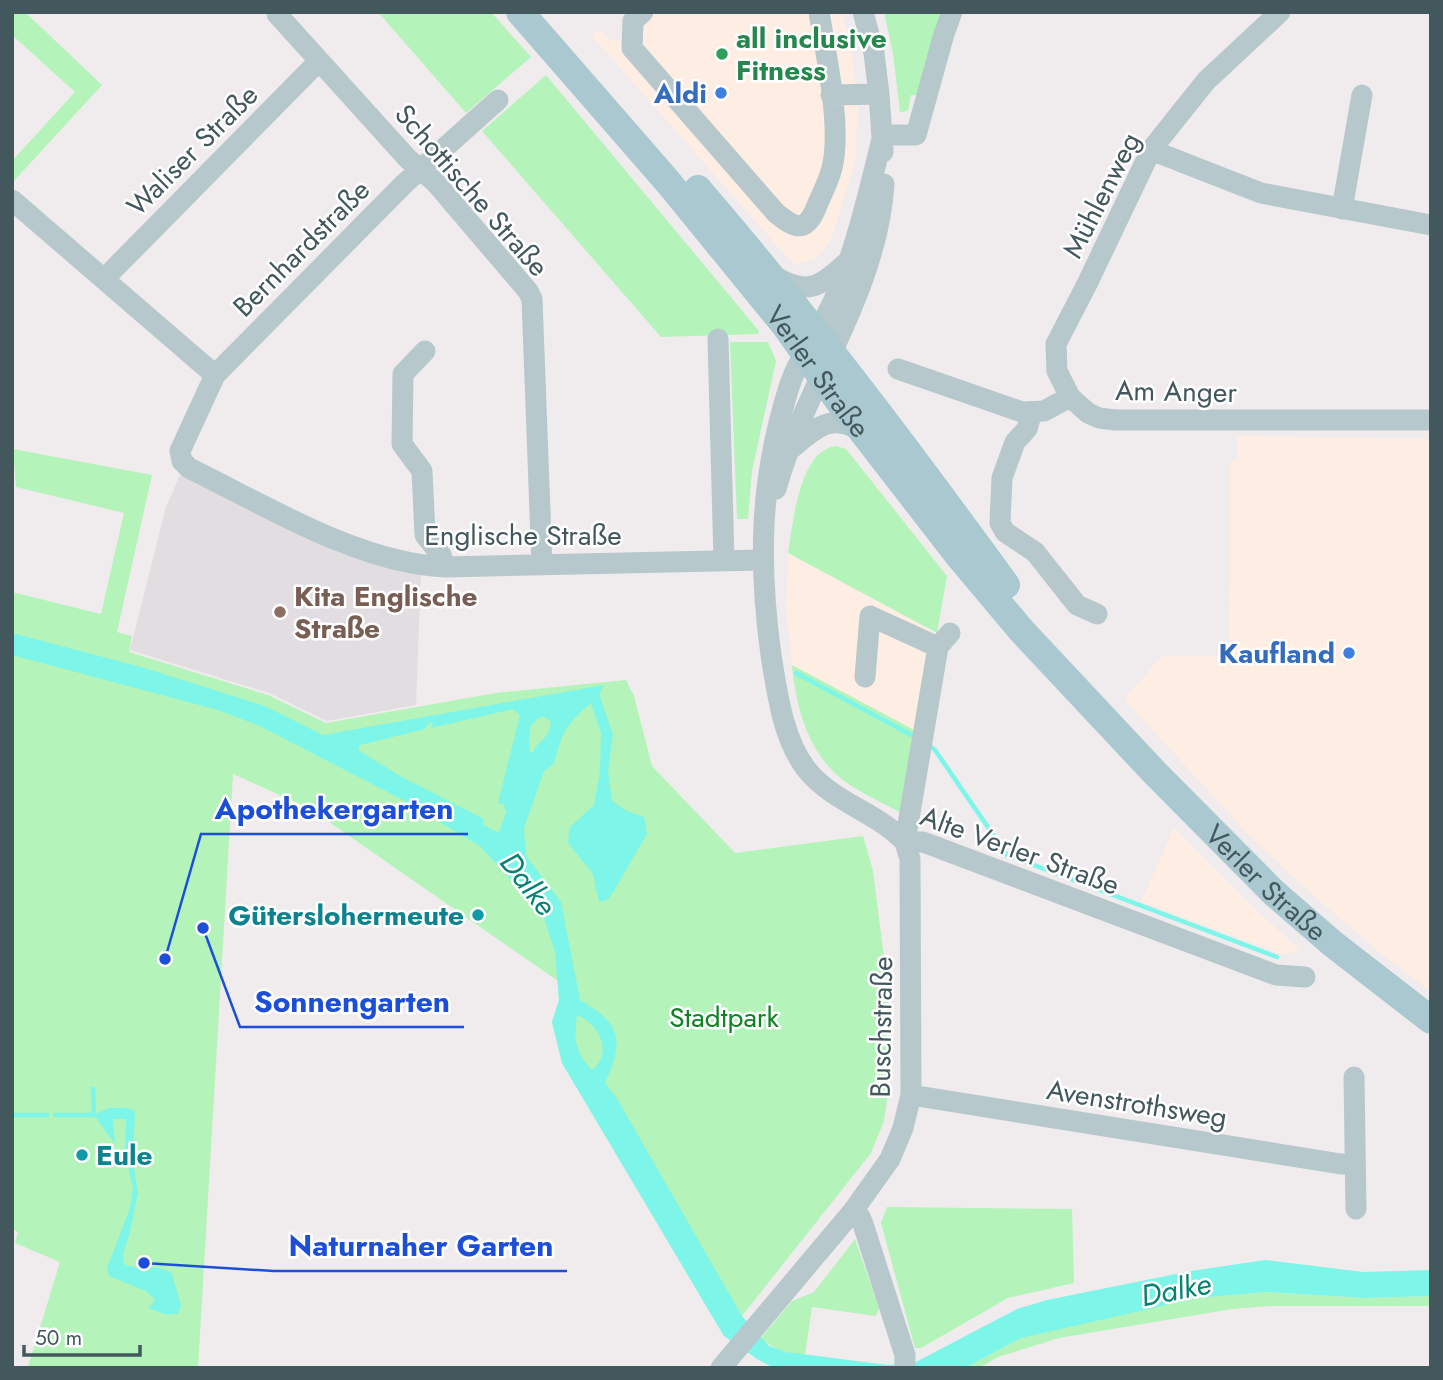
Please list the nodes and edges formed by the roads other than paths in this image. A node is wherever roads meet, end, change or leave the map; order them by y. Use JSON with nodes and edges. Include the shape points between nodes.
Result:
{"nodes":[{"id":1,"x":520,"y":12,"type":"edge"},
{"id":2,"x":546,"y":12,"type":"edge"},
{"id":3,"x":820,"y":12,"type":"edge"},
{"id":4,"x":863,"y":12,"type":"edge"},
{"id":5,"x":952,"y":12,"type":"edge"},
{"id":6,"x":1278,"y":13,"type":"edge"},
{"id":7,"x":277,"y":14,"type":"dead end"},
{"id":8,"x":631,"y":15,"type":"edge"},
{"id":9,"x":319,"y":61,"type":"junction"},
{"id":10,"x":879,"y":94,"type":"junction"},
{"id":11,"x":831,"y":95,"type":"junction"},
{"id":12,"x":1362,"y":95,"type":"dead end"},
{"id":13,"x":498,"y":100,"type":"dead end"},
{"id":14,"x":882,"y":137,"type":"junction"},
{"id":15,"x":1151,"y":149,"type":"junction"},
{"id":16,"x":420,"y":169,"type":"junction"},
{"id":17,"x":12,"y":200,"type":"edge"},
{"id":18,"x":1342,"y":209,"type":"junction"},
{"id":19,"x":1431,"y":225,"type":"edge"},
{"id":20,"x":850,"y":259,"type":"junction"},
{"id":21,"x":772,"y":275,"type":"junction"},
{"id":22,"x":104,"y":279,"type":"junction"},
{"id":23,"x":718,"y":339,"type":"dead end"},
{"id":24,"x":425,"y":351,"type":"dead end"},
{"id":25,"x":818,"y":353,"type":"junction"},
{"id":26,"x":898,"y":369,"type":"dead end"},
{"id":27,"x":215,"y":375,"type":"junction"},
{"id":28,"x":1070,"y":397,"type":"junction"},
{"id":29,"x":1032,"y":412,"type":"junction"},
{"id":30,"x":1431,"y":420,"type":"edge"},
{"id":31,"x":863,"y":432,"type":"junction"},
{"id":32,"x":791,"y":449,"type":"junction"},
{"id":33,"x":182,"y":461,"type":"joint"},
{"id":34,"x":764,"y":530,"type":"junction"},
{"id":35,"x":425,"y":535,"type":"junction"},
{"id":36,"x":724,"y":560,"type":"junction"},
{"id":37,"x":762,"y":560,"type":"junction"},
{"id":38,"x":405,"y":564,"type":"junction"},
{"id":39,"x":542,"y":565,"type":"junction"},
{"id":40,"x":445,"y":567,"type":"junction"},
{"id":41,"x":1097,"y":614,"type":"dead end"},
{"id":42,"x":865,"y":677,"type":"dead end"},
{"id":43,"x":1115,"y":729,"type":"junction"},
{"id":44,"x":905,"y":842,"type":"junction"},
{"id":45,"x":1305,"y":978,"type":"dead end"},
{"id":46,"x":1431,"y":1020,"type":"edge"},
{"id":47,"x":1354,"y":1077,"type":"dead end"},
{"id":48,"x":911,"y":1095,"type":"junction"},
{"id":49,"x":1354,"y":1164,"type":"junction"},
{"id":50,"x":1356,"y":1209,"type":"dead end"},
{"id":51,"x":853,"y":1211,"type":"junction"},
{"id":52,"x":725,"y":1364,"type":"edge"},
{"id":53,"x":905,"y":1364,"type":"edge"}],
"edges":[{"from":1,"to":25,"type":"main road","name":"Verler Straße","via":[[784,324]]},
{"from":2,"to":21,"type":"main road","name":"Verler Straße"},
{"from":3,"to":11,"type":"street"},
{"from":4,"to":10,"type":"street"},
{"from":5,"to":14,"type":"street","via":[[916,135]]},
{"from":6,"to":15,"type":"street","name":"Mühlenweg","via":[[1206,81]]},
{"from":7,"to":9,"type":"street","name":"Schottische Straße"},
{"from":8,"to":11,"type":"street","via":[[632,48],[791,225],[813,219],[832,168],[836,142]]},
{"from":9,"to":16,"type":"street","name":"Schottische Straße"},
{"from":9,"to":22,"type":"street","name":"Waliser Straße"},
{"from":10,"to":11,"type":"street"},
{"from":10,"to":14,"type":"street"},
{"from":12,"to":18,"type":"street"},
{"from":13,"to":16,"type":"street","name":"Bernhardstraße"},
{"from":14,"to":20,"type":"street"},
{"from":14,"to":25,"type":"street","via":[[885,172],[873,244],[857,296]]},
{"from":15,"to":18,"type":"street","via":[[1261,193]]},
{"from":15,"to":28,"type":"street","name":"Mühlenweg","via":[[1056,344],[1057,371]]},
{"from":16,"to":27,"type":"street","name":"Bernhardstraße"},
{"from":16,"to":39,"type":"street","name":"Schottische Straße","via":[[532,299]]},
{"from":17,"to":22,"type":"street"},
{"from":18,"to":19,"type":"street"},
{"from":20,"to":21,"type":"street","via":[[827,280],[807,287],[793,287]]},
{"from":20,"to":25,"type":"street"},
{"from":21,"to":25,"type":"main road","name":"Verler Straße"},
{"from":22,"to":27,"type":"street"},
{"from":23,"to":36,"type":"street"},
{"from":24,"to":35,"type":"street","via":[[403,374],[402,444],[422,471]]},
{"from":25,"to":31,"type":"main road","name":"Verler Straße"},
{"from":25,"to":32,"type":"street","name":"Alte Verler Straße"},
{"from":25,"to":34,"type":"street","name":"Alte Verler Straße","via":[[789,387],[767,474]]},
{"from":25,"to":43,"type":"main road","name":"Verler Straße","via":[[900,440]]},
{"from":26,"to":29,"type":"street"},
{"from":27,"to":33,"type":"street","name":"Bernhardstraße","via":[[180,451]]},
{"from":28,"to":29,"type":"street"},
{"from":28,"to":30,"type":"street","name":"Am Anger","via":[[1088,413],[1115,420]]},
{"from":29,"to":41,"type":"street","via":[[1002,478],[1000,523],[1005,532],[1035,552],[1077,605]]},
{"from":31,"to":32,"type":"street","via":[[835,421],[812,431]]},
{"from":31,"to":43,"type":"main road","name":"Verler Straße","via":[[1021,630]]},
{"from":32,"to":34,"type":"street","name":"Alte Verler Straße"},
{"from":33,"to":38,"type":"street","name":"Englische Straße","via":[[313,529]]},
{"from":34,"to":37,"type":"street","name":"Alte Verler Straße"},
{"from":35,"to":38,"type":"street"},
{"from":35,"to":40,"type":"street"},
{"from":36,"to":37,"type":"street","name":"Englische Straße"},
{"from":36,"to":39,"type":"street","name":"Englische Straße"},
{"from":37,"to":44,"type":"street","name":"Alte Verler Straße","via":[[775,680],[789,738],[807,770],[836,797],[890,828]]},
{"from":38,"to":40,"type":"street","name":"Englische Straße"},
{"from":39,"to":40,"type":"street","name":"Englische Straße"},
{"from":42,"to":44,"type":"street","name":"Buschstraße","via":[[870,615],[944,640]]},
{"from":43,"to":46,"type":"main road","name":"Verler Straße","via":[[1273,892]]},
{"from":44,"to":45,"type":"street","name":"Alte Verler Straße","via":[[923,842],[1276,975]]},
{"from":44,"to":48,"type":"street","name":"Buschstraße","via":[[910,859]]},
{"from":47,"to":49,"type":"street"},
{"from":48,"to":49,"type":"street","name":"Avenstrothsweg"},
{"from":48,"to":51,"type":"street","name":"Buschstraße","via":[[890,1159]]},
{"from":49,"to":50,"type":"street"},
{"from":51,"to":52,"type":"street","name":"Buschstraße"},
{"from":51,"to":53,"type":"street","via":[[860,1217]]}]}
